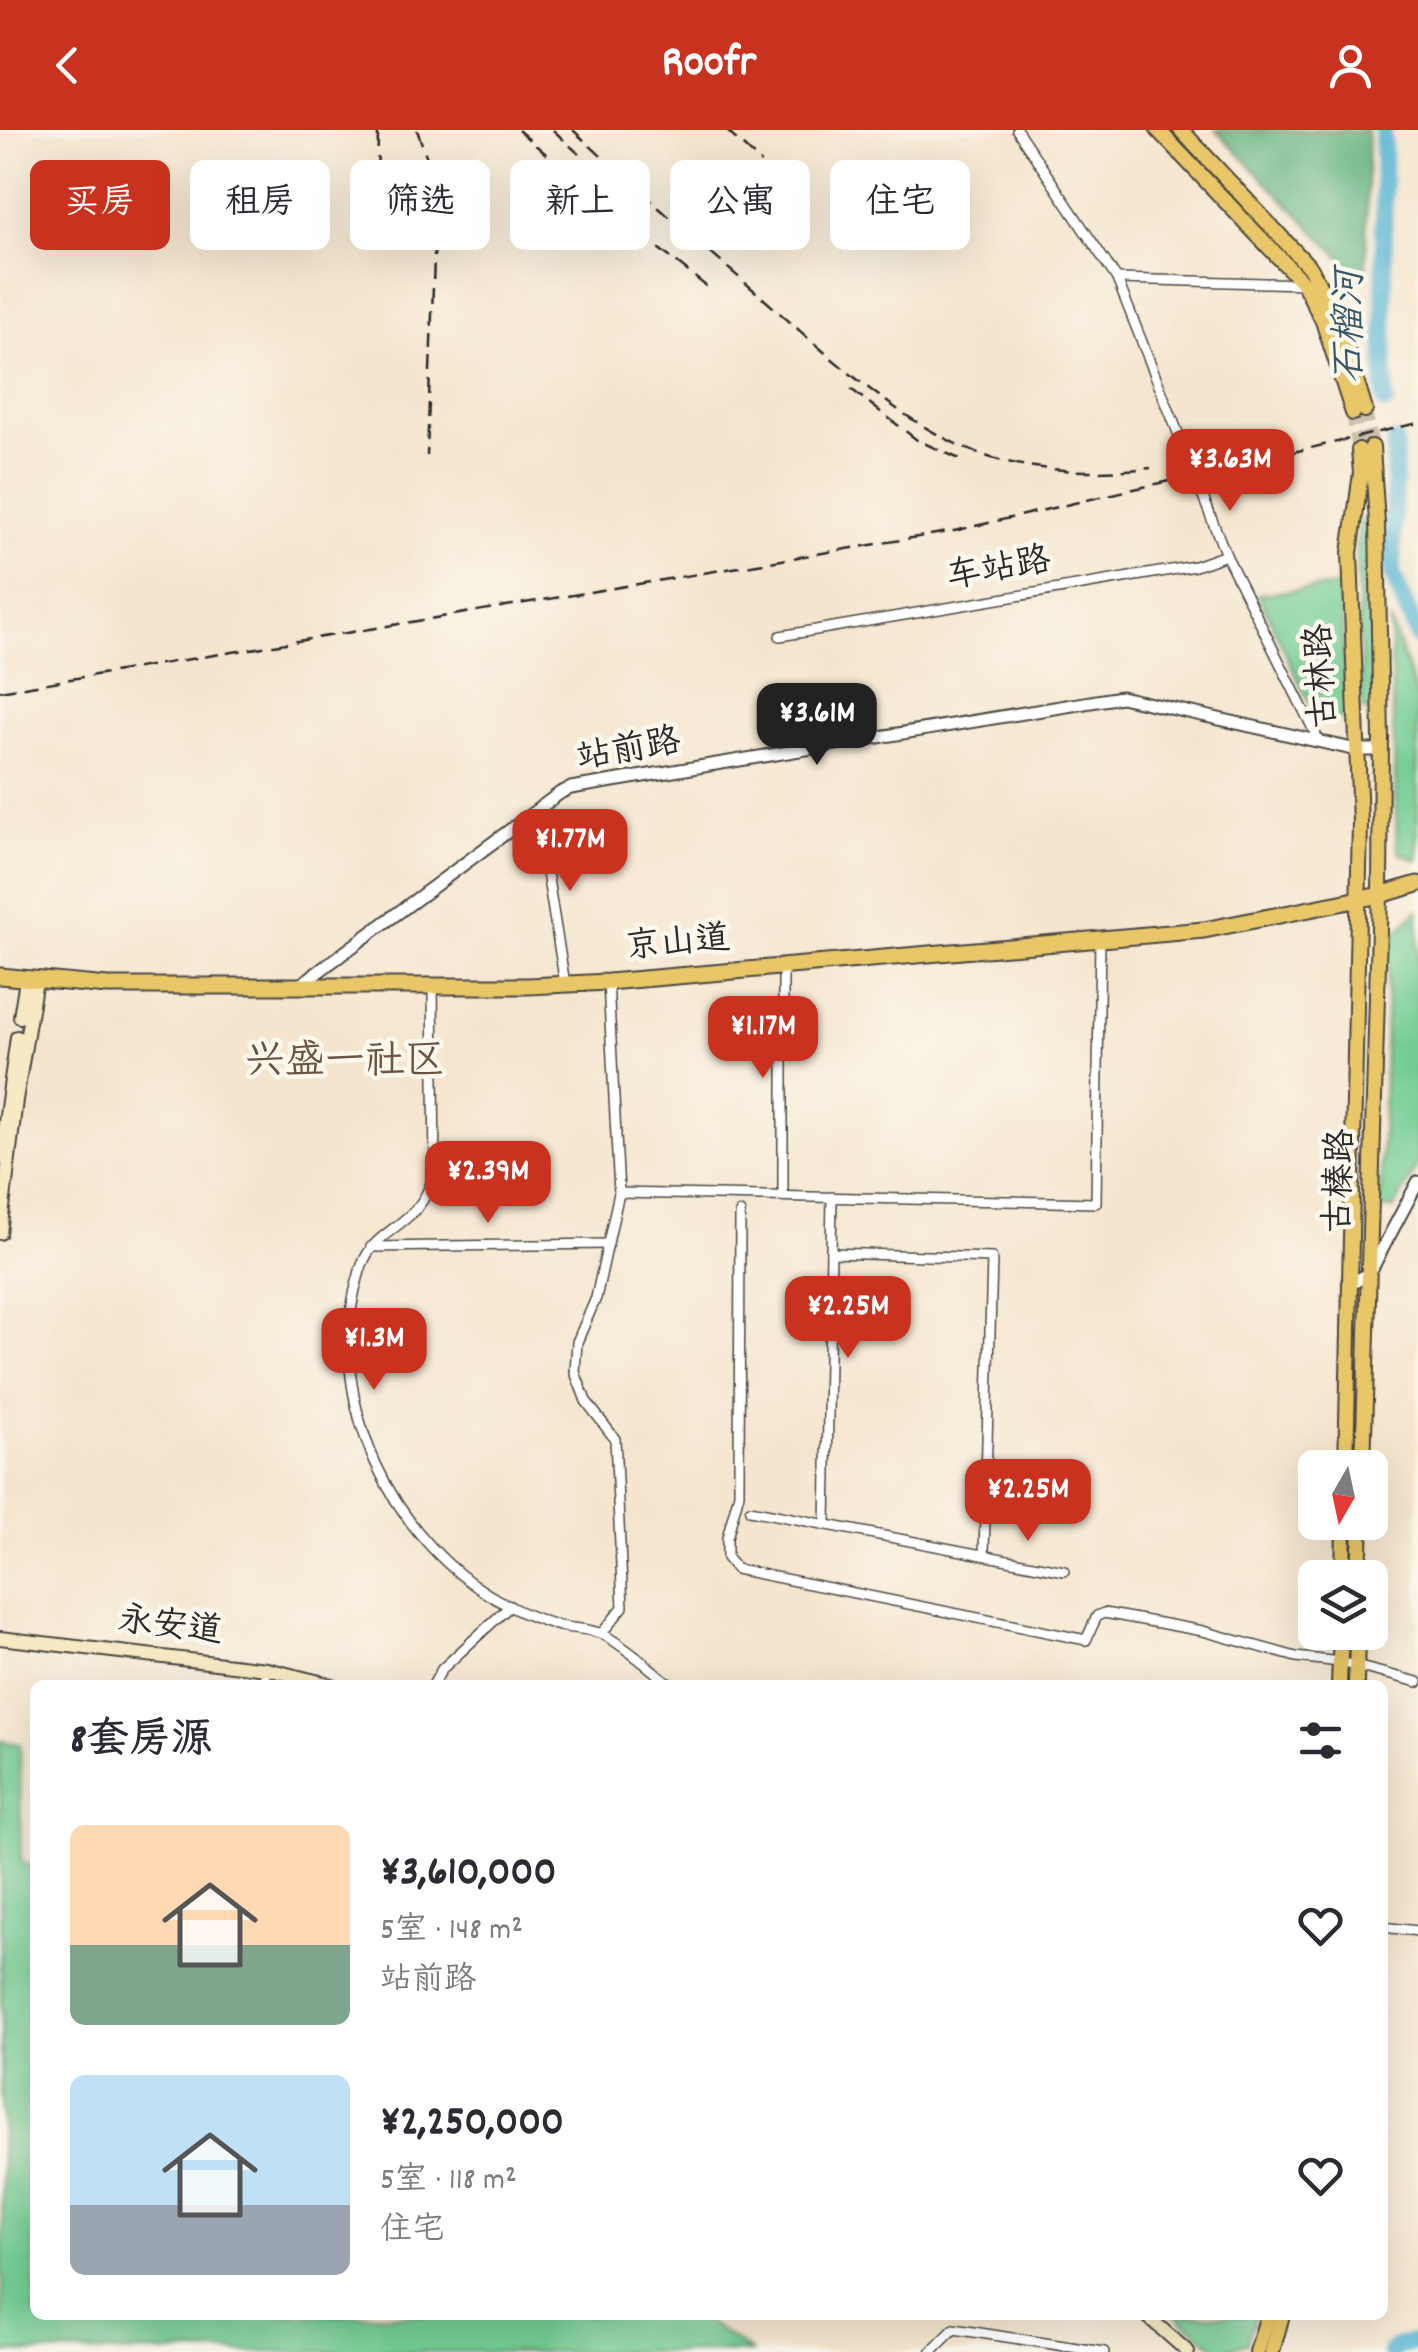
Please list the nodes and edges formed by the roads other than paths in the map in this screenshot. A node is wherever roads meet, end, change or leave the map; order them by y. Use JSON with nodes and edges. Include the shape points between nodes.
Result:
{"nodes":[{"id":1,"x":1017,"y":130,"type":"edge"},
{"id":2,"x":1158,"y":130,"type":"edge"},
{"id":3,"x":1181,"y":130,"type":"edge"},
{"id":4,"x":1117,"y":279,"type":"junction"},
{"id":5,"x":1304,"y":284,"type":"junction"},
{"id":6,"x":1321,"y":284,"type":"junction"},
{"id":7,"x":1186,"y":454,"type":"tunnel mouth"},
{"id":8,"x":1199,"y":487,"type":"tunnel mouth"},
{"id":9,"x":1226,"y":554,"type":"junction"},
{"id":10,"x":780,"y":636,"type":"dead end"},
{"id":11,"x":1319,"y":742,"type":"junction"},
{"id":12,"x":1358,"y":750,"type":"junction"},
{"id":13,"x":1380,"y":750,"type":"junction"},
{"id":14,"x":537,"y":811,"type":"junction"},
{"id":15,"x":1418,"y":884,"type":"edge"},
{"id":16,"x":1380,"y":895,"type":"junction"},
{"id":17,"x":1358,"y":900,"type":"junction"},
{"id":18,"x":1100,"y":939,"type":"junction"},
{"id":19,"x":783,"y":966,"type":"junction"},
{"id":20,"x":0,"y":976,"type":"edge"},
{"id":21,"x":31,"y":980,"type":"junction"},
{"id":22,"x":608,"y":982,"type":"junction"},
{"id":23,"x":565,"y":984,"type":"junction"},
{"id":24,"x":299,"y":986,"type":"junction"},
{"id":25,"x":433,"y":986,"type":"junction"},
{"id":26,"x":4,"y":1086,"type":"edge"},
{"id":27,"x":0,"y":1158,"type":"edge"},
{"id":28,"x":1418,"y":1182,"type":"edge"},
{"id":29,"x":619,"y":1193,"type":"junction"},
{"id":30,"x":783,"y":1196,"type":"junction"},
{"id":31,"x":832,"y":1197,"type":"junction"},
{"id":32,"x":740,"y":1213,"type":"dead end"},
{"id":33,"x":0,"y":1233,"type":"edge"},
{"id":34,"x":608,"y":1244,"type":"junction"},
{"id":35,"x":368,"y":1248,"type":"junction"},
{"id":36,"x":831,"y":1254,"type":"junction"},
{"id":37,"x":1370,"y":1272,"type":"junction"},
{"id":38,"x":1352,"y":1284,"type":"junction"},
{"id":39,"x":1347,"y":1450,"type":"edge"},
{"id":40,"x":1364,"y":1450,"type":"edge"},
{"id":41,"x":750,"y":1510,"type":"dead end"},
{"id":42,"x":826,"y":1524,"type":"junction"},
{"id":43,"x":984,"y":1554,"type":"junction"},
{"id":44,"x":1064,"y":1571,"type":"dead end"},
{"id":45,"x":510,"y":1606,"type":"junction"},
{"id":46,"x":602,"y":1633,"type":"junction"},
{"id":47,"x":0,"y":1638,"type":"edge"},
{"id":48,"x":1340,"y":1650,"type":"edge"},
{"id":49,"x":1357,"y":1650,"type":"edge"},
{"id":50,"x":1340,"y":1662,"type":"junction"},
{"id":51,"x":1356,"y":1666,"type":"junction"},
{"id":52,"x":266,"y":1669,"type":"junction"},
{"id":53,"x":265,"y":1680,"type":"edge"},
{"id":54,"x":311,"y":1680,"type":"edge"},
{"id":55,"x":436,"y":1680,"type":"edge"},
{"id":56,"x":664,"y":1680,"type":"edge"},
{"id":57,"x":1339,"y":1680,"type":"edge"},
{"id":58,"x":1356,"y":1680,"type":"edge"},
{"id":59,"x":1418,"y":1682,"type":"edge"},
{"id":60,"x":1388,"y":1927,"type":"edge"},
{"id":61,"x":1418,"y":1931,"type":"edge"},
{"id":62,"x":1152,"y":2320,"type":"edge"},
{"id":63,"x":1267,"y":2320,"type":"edge"},
{"id":64,"x":1281,"y":2320,"type":"edge"},
{"id":65,"x":932,"y":2352,"type":"edge"},
{"id":66,"x":1104,"y":2352,"type":"edge"},
{"id":67,"x":1188,"y":2352,"type":"edge"},
{"id":68,"x":1257,"y":2352,"type":"edge"},
{"id":69,"x":1272,"y":2352,"type":"edge"}],
"edges":[{"from":1,"to":4,"type":"street"},
{"from":2,"to":5,"type":"main road"},
{"from":3,"to":6,"type":"main road"},
{"from":4,"to":5,"type":"street"},
{"from":4,"to":7,"type":"street"},
{"from":5,"to":6,"type":"street"},
{"from":5,"to":6,"type":"main road","via":[[1359,412],[1340,326]]},
{"from":8,"to":9,"type":"street"},
{"from":9,"to":10,"type":"street","name":"车站路","via":[[1195,566]]},
{"from":9,"to":11,"type":"street"},
{"from":11,"to":12,"type":"street","name":"站前路"},
{"from":11,"to":14,"type":"street","name":"站前路","via":[[1121,697],[571,788]]},
{"from":12,"to":13,"type":"street","name":"站前路"},
{"from":12,"to":13,"type":"main road","name":"古林路","via":[[1350,553],[1366,449],[1377,523]]},
{"from":12,"to":17,"type":"main road","name":"古林路"},
{"from":13,"to":16,"type":"main road","name":"古林路"},
{"from":14,"to":23,"type":"street"},
{"from":14,"to":24,"type":"street","name":"站前路"},
{"from":15,"to":16,"type":"highway","name":"京山道"},
{"from":16,"to":17,"type":"highway","name":"京山道"},
{"from":16,"to":37,"type":"main road","name":"古榛路"},
{"from":17,"to":18,"type":"highway","name":"京山道","via":[[1204,930]]},
{"from":17,"to":38,"type":"main road","name":"古榛路"},
{"from":18,"to":19,"type":"highway","name":"京山道"},
{"from":18,"to":31,"type":"street","via":[[1096,1203]]},
{"from":19,"to":22,"type":"highway","name":"京山道"},
{"from":19,"to":30,"type":"street"},
{"from":20,"to":21,"type":"highway","name":"京山道"},
{"from":21,"to":24,"type":"highway","name":"京山道"},
{"from":21,"to":26,"type":"main road"},
{"from":21,"to":33,"type":"main road"},
{"from":22,"to":23,"type":"highway","name":"京山道"},
{"from":22,"to":29,"type":"street"},
{"from":23,"to":25,"type":"highway","name":"京山道"},
{"from":24,"to":25,"type":"highway","name":"京山道"},
{"from":25,"to":35,"type":"street","via":[[435,1170],[416,1210]]},
{"from":26,"to":27,"type":"main road"},
{"from":28,"to":37,"type":"street"},
{"from":29,"to":30,"type":"street"},
{"from":29,"to":34,"type":"street"},
{"from":30,"to":31,"type":"street"},
{"from":31,"to":36,"type":"street"},
{"from":32,"to":50,"type":"street","via":[[740,1493],[726,1558],[736,1569],[1086,1640],[1104,1612]]},
{"from":34,"to":35,"type":"street"},
{"from":34,"to":46,"type":"street","via":[[577,1342],[575,1372],[615,1440],[623,1607]]},
{"from":35,"to":45,"type":"street","via":[[349,1325],[351,1375],[378,1470],[425,1542],[460,1576]]},
{"from":36,"to":42,"type":"street"},
{"from":36,"to":43,"type":"street","via":[[992,1258]]},
{"from":37,"to":38,"type":"street"},
{"from":37,"to":40,"type":"main road","name":"古榛路"},
{"from":38,"to":39,"type":"main road","name":"古榛路"},
{"from":41,"to":42,"type":"street"},
{"from":42,"to":43,"type":"street"},
{"from":43,"to":44,"type":"street"},
{"from":45,"to":46,"type":"street"},
{"from":45,"to":55,"type":"street"},
{"from":46,"to":56,"type":"street"},
{"from":47,"to":52,"type":"main road","name":"永安道"},
{"from":48,"to":50,"type":"main road"},
{"from":49,"to":51,"type":"main road"},
{"from":50,"to":51,"type":"street"},
{"from":50,"to":57,"type":"main road"},
{"from":51,"to":58,"type":"main road"},
{"from":51,"to":59,"type":"street"},
{"from":52,"to":53,"type":"street"},
{"from":52,"to":54,"type":"main road","name":"永安道"},
{"from":60,"to":61,"type":"street"},
{"from":62,"to":67,"type":"main road"},
{"from":63,"to":68,"type":"main road"},
{"from":64,"to":69,"type":"main road"},
{"from":65,"to":66,"type":"street","via":[[954,2329]]}]}
